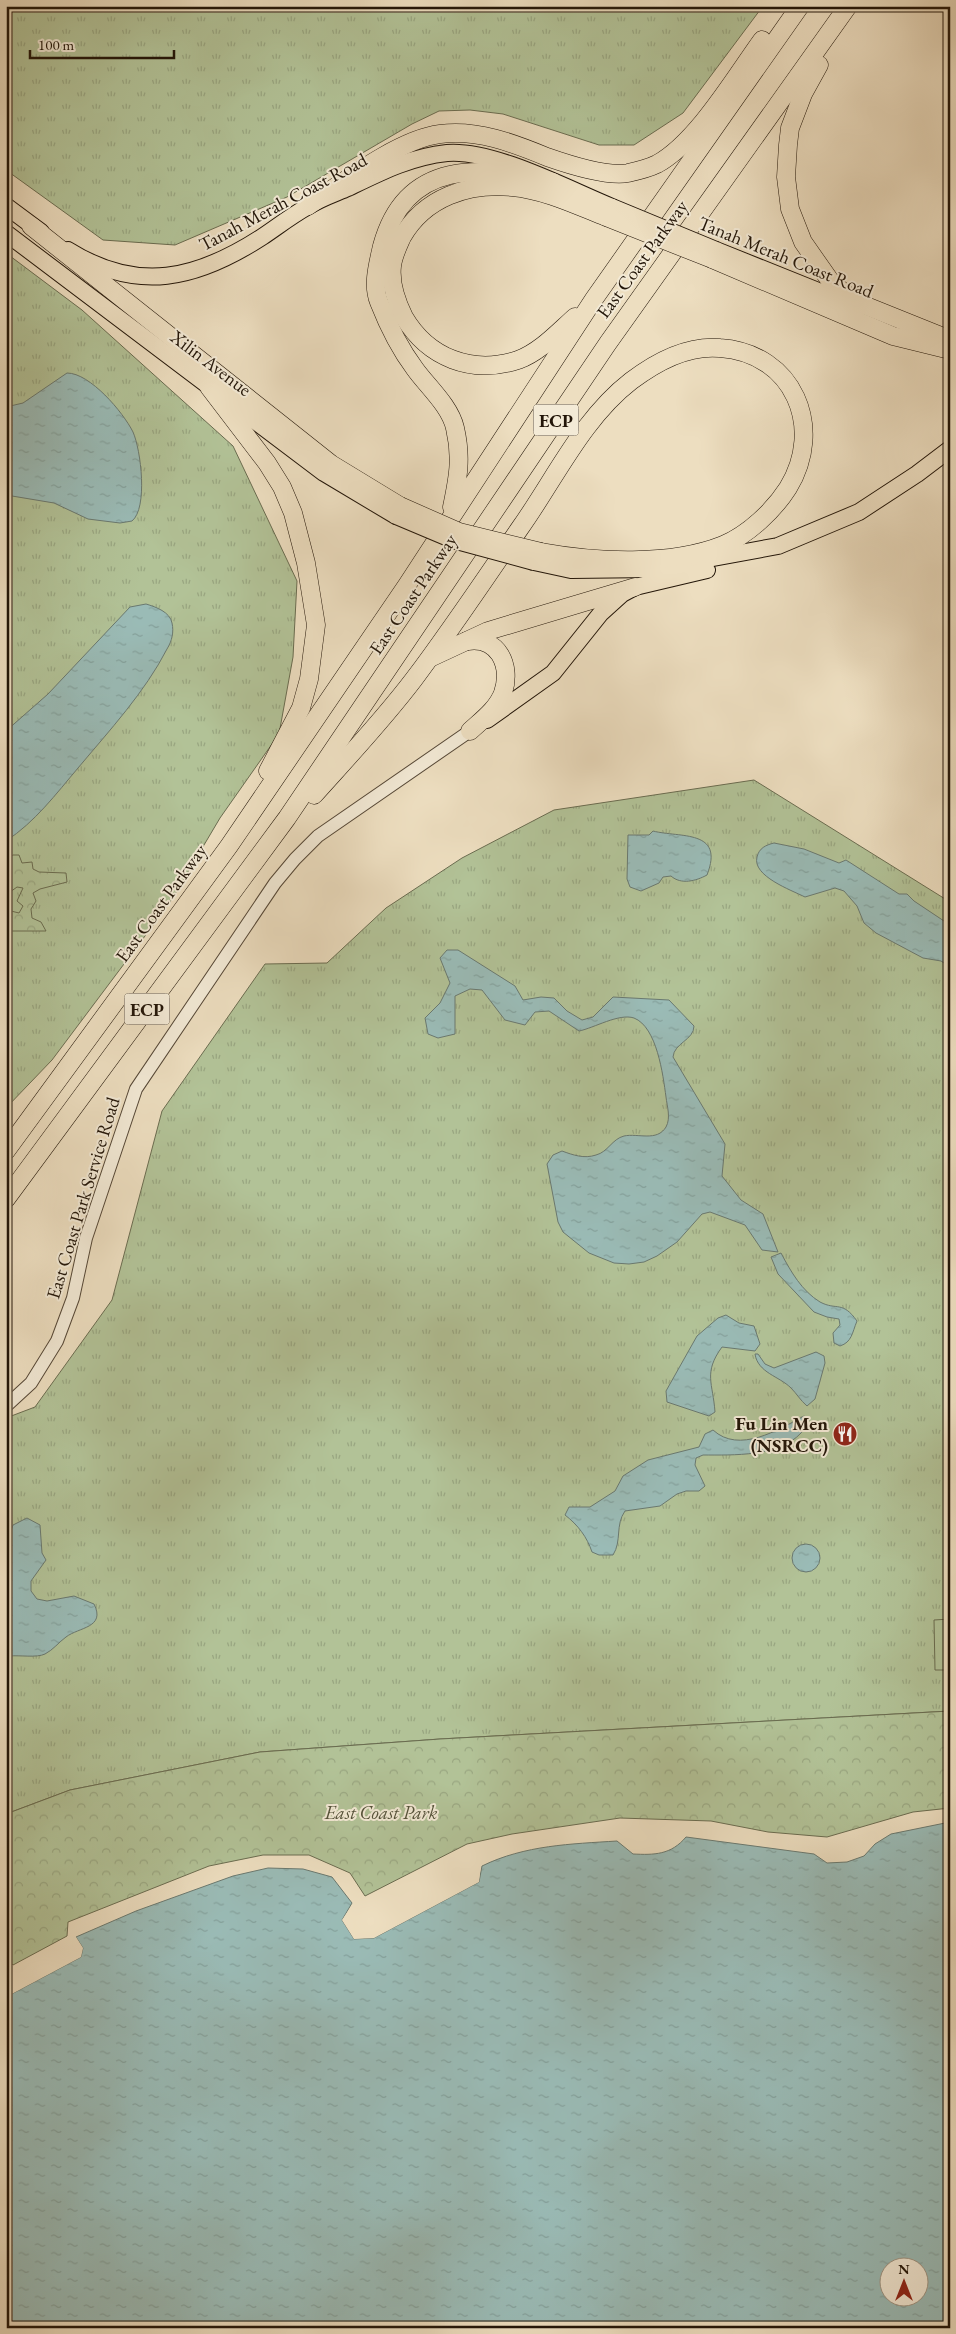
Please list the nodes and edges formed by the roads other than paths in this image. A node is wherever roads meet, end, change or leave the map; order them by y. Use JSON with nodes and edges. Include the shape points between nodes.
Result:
{"nodes":[{"id":1,"x":786,"y":6,"type":"edge"},
{"id":2,"x":800,"y":6,"type":"edge"},
{"id":3,"x":848,"y":6,"type":"edge"},
{"id":4,"x":833,"y":28,"type":"junction"},
{"id":5,"x":553,"y":182,"type":"junction"},
{"id":6,"x":6,"y":206,"type":"edge"},
{"id":7,"x":308,"y":206,"type":"junction"},
{"id":8,"x":609,"y":212,"type":"junction"},
{"id":9,"x":31,"y":226,"type":"junction"},
{"id":10,"x":6,"y":233,"type":"edge"},
{"id":11,"x":594,"y":299,"type":"junction"},
{"id":12,"x":947,"y":341,"type":"edge"},
{"id":13,"x":209,"y":387,"type":"junction"},
{"id":14,"x":950,"y":449,"type":"edge"},
{"id":15,"x":398,"y":511,"type":"junction"},
{"id":16,"x":449,"y":519,"type":"junction"},
{"id":17,"x":778,"y":546,"type":"junction"},
{"id":18,"x":537,"y":557,"type":"junction"},
{"id":19,"x":635,"y":587,"type":"junction"},
{"id":20,"x":461,"y":642,"type":"junction"},
{"id":21,"x":429,"y":658,"type":"junction"},
{"id":22,"x":470,"y":731,"type":"junction"},
{"id":23,"x":250,"y":815,"type":"junction"},
{"id":24,"x":287,"y":818,"type":"junction"},
{"id":25,"x":6,"y":1151,"type":"edge"},
{"id":26,"x":21,"y":1181,"type":"junction"},
{"id":27,"x":6,"y":1199,"type":"edge"},
{"id":28,"x":6,"y":1204,"type":"edge"},
{"id":29,"x":6,"y":1406,"type":"edge"}],
"edges":[{"from":1,"to":7,"type":"highway","via":[[702,122],[657,164],[626,173],[596,170],[568,165],[484,135],[439,134],[391,153]]},
{"from":2,"to":11,"type":"highway","name":"East Coast Parkway","number":"ECP"},
{"from":3,"to":4,"type":"highway","name":"East Coast Parkway","number":"ECP"},
{"from":4,"to":12,"type":"highway","via":[[832,41],[803,94],[790,128],[786,177],[790,209],[803,242],[816,263],[842,292],[864,306]]},
{"from":4,"to":24,"type":"highway","name":"East Coast Parkway","number":"ECP","via":[[608,343]]},
{"from":5,"to":7,"type":"main road","name":"Tanah Merah Coast Road","via":[[480,155],[449,153],[414,158]]},
{"from":5,"to":8,"type":"main road","name":"Tanah Merah Coast Road"},
{"from":5,"to":16,"type":"highway","via":[[513,173],[478,171],[449,174],[423,186],[401,205],[387,228],[376,274],[378,300],[401,348],[455,426],[460,474]]},
{"from":6,"to":9,"type":"main road"},
{"from":7,"to":9,"type":"main road","name":"Tanah Merah Coast Road","via":[[260,238],[198,270],[153,278],[114,272],[75,254]]},
{"from":8,"to":11,"type":"highway","via":[[513,187],[478,187],[456,192],[432,203],[414,220],[398,245],[392,265],[392,288],[410,327],[436,353],[476,366],[518,360],[534,352]]},
{"from":8,"to":12,"type":"highway","bridge":true,"via":[[894,336]]},
{"from":9,"to":15,"type":"highway","via":[[331,464]]},
{"from":10,"to":13,"type":"main road","name":"Xilin Avenue"},
{"from":11,"to":16,"type":"highway","name":"East Coast Parkway","number":"ECP"},
{"from":13,"to":15,"type":"main road","name":"Xilin Avenue","via":[[324,473],[367,500]]},
{"from":13,"to":23,"type":"highway","via":[[282,487],[306,563],[316,625],[309,679],[301,708],[262,782]]},
{"from":14,"to":17,"type":"main road","via":[[859,512]]},
{"from":15,"to":18,"type":"highway","bridge":true},
{"from":16,"to":23,"type":"highway","name":"East Coast Parkway","number":"ECP"},
{"from":17,"to":18,"type":"main road","via":[[653,568],[571,570]]},
{"from":17,"to":19,"type":"main road","via":[[718,567]]},
{"from":18,"to":21,"type":"highway","via":[[672,557],[726,544],[749,528],[786,491],[797,472],[804,448],[804,424],[798,399],[784,377],[764,361],[741,351],[700,348],[674,355],[630,382],[608,401],[580,436]]},
{"from":19,"to":20,"type":"highway","via":[[521,620]]},
{"from":19,"to":22,"type":"main road","via":[[606,608],[553,673]]},
{"from":20,"to":21,"type":"highway"},
{"from":20,"to":22,"type":"highway","via":[[488,641],[498,652],[504,668],[504,685],[498,702]]},
{"from":21,"to":24,"type":"highway","via":[[371,731],[313,796]]},
{"from":22,"to":29,"type":"street","name":"East Coast Park Service Road","via":[[318,836],[275,883],[136,1089],[86,1238],[72,1298],[57,1341],[31,1383]]},
{"from":23,"to":25,"type":"highway","name":"East Coast Parkway","number":"ECP"},
{"from":24,"to":26,"type":"highway","name":"East Coast Parkway","number":"ECP"},
{"from":26,"to":27,"type":"highway","name":"East Coast Parkway","number":"ECP"},
{"from":26,"to":28,"type":"highway"}]}
